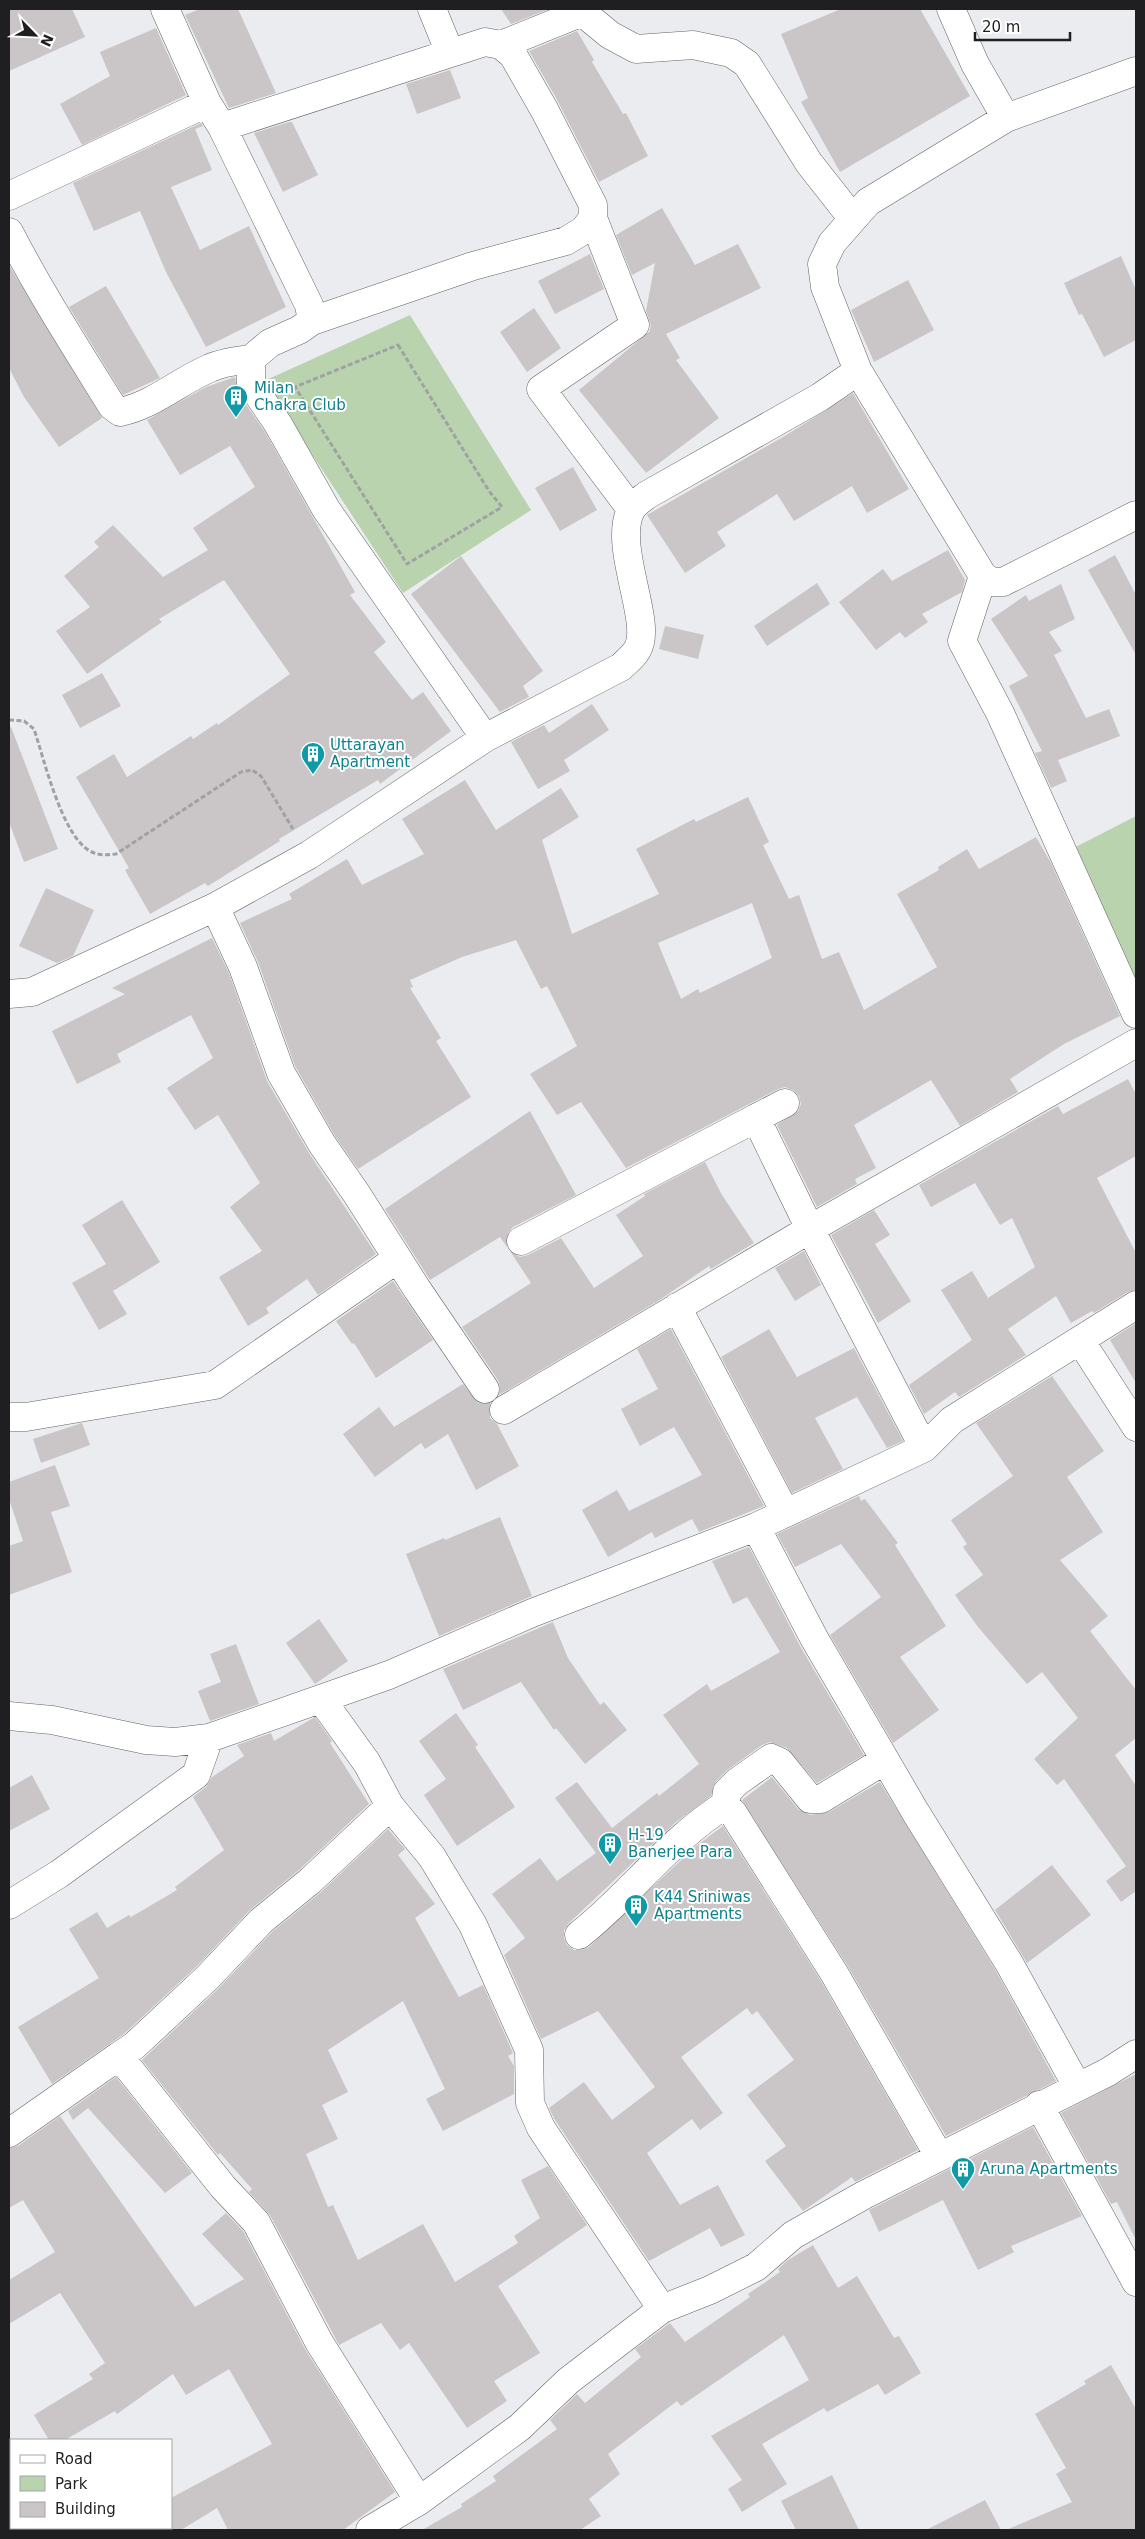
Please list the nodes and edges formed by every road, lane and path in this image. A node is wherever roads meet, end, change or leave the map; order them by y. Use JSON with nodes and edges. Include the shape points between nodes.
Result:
{"nodes":[{"id":1,"x":165,"y":9,"type":"edge"},
{"id":2,"x":432,"y":9,"type":"edge"},
{"id":3,"x":951,"y":9,"type":"edge"},
{"id":4,"x":585,"y":10,"type":"edge"},
{"id":5,"x":501,"y":45,"type":"junction"},
{"id":6,"x":450,"y":54,"type":"junction"},
{"id":7,"x":1136,"y":71,"type":"edge"},
{"id":8,"x":207,"y":103,"type":"junction"},
{"id":9,"x":1006,"y":118,"type":"junction"},
{"id":10,"x":222,"y":127,"type":"junction"},
{"id":11,"x":9,"y":196,"type":"edge"},
{"id":12,"x":593,"y":218,"type":"junction"},
{"id":13,"x":853,"y":219,"type":"junction"},
{"id":14,"x":9,"y":232,"type":"edge"},
{"id":15,"x":312,"y":321,"type":"junction"},
{"id":16,"x":251,"y":359,"type":"junction"},
{"id":17,"x":858,"y":371,"type":"junction"},
{"id":18,"x":489,"y":491,"type":"joint"},
{"id":19,"x":631,"y":509,"type":"junction"},
{"id":20,"x":1136,"y":515,"type":"edge"},
{"id":21,"x":983,"y":576,"type":"junction"},
{"id":22,"x":9,"y":720,"type":"edge"},
{"id":23,"x":485,"y":738,"type":"junction"},
{"id":24,"x":309,"y":855,"type":"junction"},
{"id":25,"x":215,"y":907,"type":"junction"},
{"id":26,"x":9,"y":994,"type":"edge"},
{"id":27,"x":1136,"y":1014,"type":"edge"},
{"id":28,"x":1136,"y":1043,"type":"edge"},
{"id":29,"x":785,"y":1103,"type":"dead end"},
{"id":30,"x":756,"y":1118,"type":"junction"},
{"id":31,"x":810,"y":1228,"type":"junction"},
{"id":32,"x":521,"y":1241,"type":"dead end"},
{"id":33,"x":397,"y":1258,"type":"junction"},
{"id":34,"x":1136,"y":1305,"type":"edge"},
{"id":35,"x":678,"y":1307,"type":"junction"},
{"id":36,"x":1080,"y":1340,"type":"junction"},
{"id":37,"x":485,"y":1389,"type":"dead end"},
{"id":38,"x":504,"y":1410,"type":"dead end"},
{"id":39,"x":9,"y":1416,"type":"edge"},
{"id":40,"x":1136,"y":1427,"type":"edge"},
{"id":41,"x":924,"y":1448,"type":"junction"},
{"id":42,"x":784,"y":1512,"type":"junction"},
{"id":43,"x":756,"y":1527,"type":"junction"},
{"id":44,"x":320,"y":1699,"type":"junction"},
{"id":45,"x":9,"y":1716,"type":"edge"},
{"id":46,"x":209,"y":1738,"type":"junction"},
{"id":47,"x":885,"y":1760,"type":"junction"},
{"id":48,"x":725,"y":1805,"type":"junction"},
{"id":49,"x":390,"y":1806,"type":"junction"},
{"id":50,"x":9,"y":1905,"type":"edge"},
{"id":51,"x":579,"y":1935,"type":"dead end"},
{"id":52,"x":1136,"y":2054,"type":"edge"},
{"id":53,"x":120,"y":2056,"type":"junction"},
{"id":54,"x":1077,"y":2086,"type":"junction"},
{"id":55,"x":1039,"y":2105,"type":"junction"},
{"id":56,"x":9,"y":2133,"type":"edge"},
{"id":57,"x":939,"y":2156,"type":"junction"},
{"id":58,"x":1136,"y":2282,"type":"edge"},
{"id":59,"x":662,"y":2309,"type":"junction"},
{"id":60,"x":419,"y":2501,"type":"junction"},
{"id":61,"x":370,"y":2530,"type":"edge"}],
"edges":[{"from":1,"to":8,"type":"street"},
{"from":2,"to":6,"type":"street"},
{"from":3,"to":9,"type":"street","via":[[975,64]]},
{"from":4,"to":5,"type":"street"},
{"from":4,"to":13,"type":"street","via":[[588,17],[610,35],[636,49],[693,45],[731,53],[747,64],[809,163]]},
{"from":5,"to":6,"type":"street","via":[[485,42]]},
{"from":5,"to":12,"type":"street","via":[[513,55],[545,111],[593,205]]},
{"from":6,"to":10,"type":"street"},
{"from":7,"to":9,"type":"street"},
{"from":8,"to":10,"type":"street"},
{"from":8,"to":11,"type":"street"},
{"from":9,"to":13,"type":"street","via":[[868,202]]},
{"from":10,"to":15,"type":"street","via":[[309,305]]},
{"from":12,"to":15,"type":"street","via":[[584,230],[566,241],[473,266]]},
{"from":12,"to":19,"type":"street","via":[[634,325],[541,389]]},
{"from":13,"to":17,"type":"street","via":[[832,243],[822,264],[825,287]]},
{"from":14,"to":16,"type":"street","via":[[35,282],[112,406],[120,412],[136,409],[209,368]]},
{"from":15,"to":16,"type":"street","via":[[270,343]]},
{"from":16,"to":23,"type":"street","via":[[252,384],[326,509]]},
{"from":17,"to":19,"type":"street","via":[[820,397],[647,494]]},
{"from":17,"to":21,"type":"street"},
{"from":18,"to":18,"type":"path","via":[[398,345],[295,387],[407,564],[502,507]]},
{"from":19,"to":23,"type":"street","via":[[626,525],[626,545],[642,634],[638,650],[621,668]]},
{"from":20,"to":21,"type":"street","via":[[1003,582],[992,582]]},
{"from":21,"to":27,"type":"street","via":[[962,641],[1000,713]]},
{"from":22,"to":24,"type":"path","via":[[24,721],[34,729],[62,815],[88,851],[100,856],[116,854],[241,772],[252,770],[261,776]]},
{"from":23,"to":24,"type":"street"},
{"from":24,"to":25,"type":"street"},
{"from":25,"to":26,"type":"street","via":[[32,992]]},
{"from":25,"to":33,"type":"street","via":[[243,967],[281,1074],[322,1144]]},
{"from":28,"to":31,"type":"street"},
{"from":29,"to":30,"type":"street"},
{"from":30,"to":31,"type":"street"},
{"from":30,"to":32,"type":"street"},
{"from":31,"to":35,"type":"street"},
{"from":31,"to":41,"type":"street"},
{"from":33,"to":37,"type":"street"},
{"from":33,"to":39,"type":"street","via":[[215,1385],[26,1417]]},
{"from":34,"to":36,"type":"street"},
{"from":35,"to":38,"type":"street"},
{"from":35,"to":42,"type":"street"},
{"from":36,"to":40,"type":"street"},
{"from":36,"to":41,"type":"street","via":[[952,1420]]},
{"from":41,"to":42,"type":"street"},
{"from":42,"to":43,"type":"street"},
{"from":43,"to":44,"type":"street","via":[[532,1613],[389,1675]]},
{"from":43,"to":47,"type":"street","via":[[814,1638]]},
{"from":44,"to":46,"type":"street"},
{"from":44,"to":49,"type":"street","via":[[367,1763]]},
{"from":45,"to":46,"type":"street","via":[[52,1720],[146,1740],[175,1742]]},
{"from":46,"to":50,"type":"street","via":[[196,1775],[59,1874]]},
{"from":47,"to":48,"type":"street","via":[[821,1799],[810,1799],[780,1762],[771,1758],[727,1792]]},
{"from":47,"to":54,"type":"street","via":[[1009,1962]]},
{"from":48,"to":51,"type":"street","via":[[693,1829]]},
{"from":48,"to":57,"type":"street","via":[[834,1973]]},
{"from":49,"to":53,"type":"street","via":[[310,1881],[261,1921],[206,1978]]},
{"from":49,"to":59,"type":"street","via":[[432,1857],[473,1925],[529,2050],[530,2103],[541,2128]]},
{"from":52,"to":54,"type":"street"},
{"from":53,"to":56,"type":"street"},
{"from":53,"to":60,"type":"street","via":[[223,2187],[256,2222],[320,2342]]},
{"from":54,"to":55,"type":"street"},
{"from":55,"to":57,"type":"street"},
{"from":55,"to":58,"type":"street"},
{"from":57,"to":59,"type":"street","via":[[793,2235],[756,2267]]},
{"from":59,"to":60,"type":"street","via":[[568,2381],[520,2426]]},
{"from":60,"to":61,"type":"street"}]}
